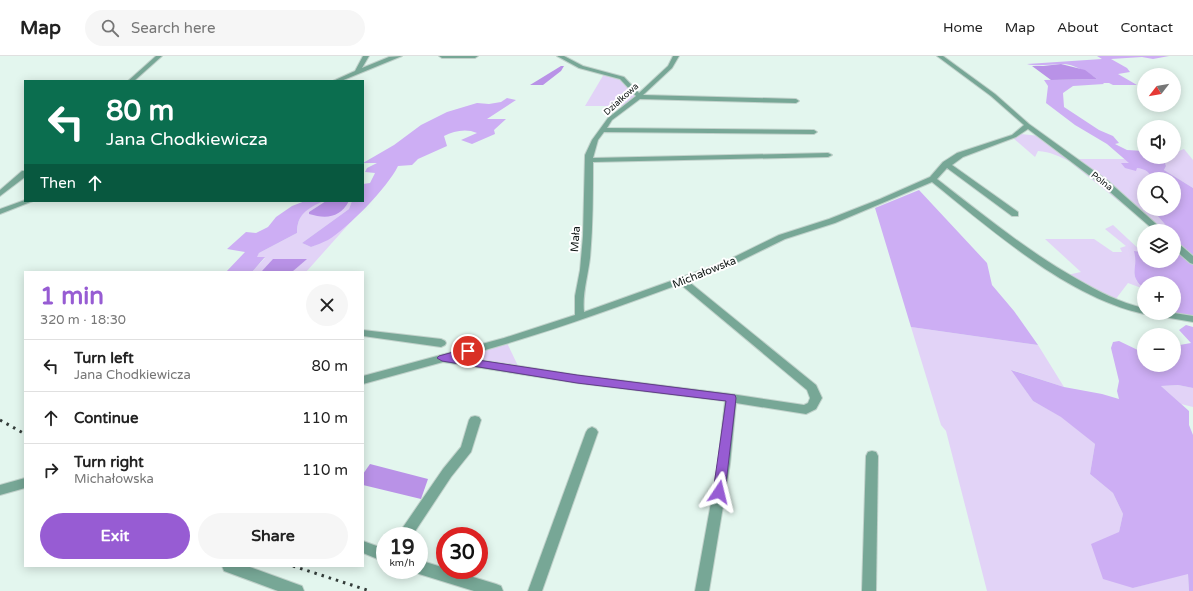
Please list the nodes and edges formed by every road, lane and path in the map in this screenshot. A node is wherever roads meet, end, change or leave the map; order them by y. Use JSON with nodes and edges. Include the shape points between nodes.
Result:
{"nodes":[{"id":1,"x":159,"y":56,"type":"edge"},
{"id":2,"x":366,"y":56,"type":"edge"},
{"id":3,"x":398,"y":56,"type":"edge"},
{"id":4,"x":442,"y":56,"type":"edge"},
{"id":5,"x":475,"y":56,"type":"edge"},
{"id":6,"x":560,"y":56,"type":"edge"},
{"id":7,"x":676,"y":56,"type":"edge"},
{"id":8,"x":940,"y":56,"type":"edge"},
{"id":9,"x":357,"y":72,"type":"junction"},
{"id":10,"x":132,"y":80,"type":"edge"},
{"id":11,"x":338,"y":80,"type":"edge"},
{"id":12,"x":638,"y":97,"type":"junction"},
{"id":13,"x":796,"y":101,"type":"dead end"},
{"id":14,"x":1027,"y":125,"type":"junction"},
{"id":15,"x":602,"y":130,"type":"junction"},
{"id":16,"x":814,"y":132,"type":"dead end"},
{"id":17,"x":1020,"y":132,"type":"junction"},
{"id":18,"x":1040,"y":135,"type":"junction"},
{"id":19,"x":828,"y":155,"type":"dead end"},
{"id":20,"x":589,"y":160,"type":"junction"},
{"id":21,"x":946,"y":164,"type":"junction"},
{"id":22,"x":24,"y":174,"type":"edge"},
{"id":23,"x":933,"y":179,"type":"junction"},
{"id":24,"x":0,"y":194,"type":"edge"},
{"id":25,"x":26,"y":202,"type":"edge"},
{"id":26,"x":0,"y":212,"type":"edge"},
{"id":27,"x":1015,"y":214,"type":"dead end"},
{"id":28,"x":1152,"y":224,"type":"edge"},
{"id":29,"x":1181,"y":250,"type":"edge"},
{"id":30,"x":1193,"y":261,"type":"edge"},
{"id":31,"x":682,"y":281,"type":"junction"},
{"id":32,"x":1137,"y":309,"type":"edge"},
{"id":33,"x":580,"y":317,"type":"junction"},
{"id":34,"x":1181,"y":317,"type":"edge"},
{"id":35,"x":1193,"y":319,"type":"edge"},
{"id":36,"x":364,"y":333,"type":"edge"},
{"id":37,"x":441,"y":343,"type":"dead end"},
{"id":38,"x":442,"y":358,"type":"junction"},
{"id":39,"x":364,"y":380,"type":"edge"},
{"id":40,"x":731,"y":398,"type":"junction"},
{"id":41,"x":475,"y":420,"type":"dead end"},
{"id":42,"x":592,"y":432,"type":"dead end"},
{"id":43,"x":872,"y":456,"type":"dead end"},
{"id":44,"x":24,"y":484,"type":"edge"},
{"id":45,"x":0,"y":490,"type":"edge"},
{"id":46,"x":410,"y":527,"type":"edge"},
{"id":47,"x":364,"y":547,"type":"edge"},
{"id":48,"x":376,"y":552,"type":"edge"},
{"id":49,"x":232,"y":567,"type":"edge"},
{"id":50,"x":428,"y":570,"type":"edge"},
{"id":51,"x":297,"y":591,"type":"edge"},
{"id":52,"x":496,"y":591,"type":"edge"},
{"id":53,"x":535,"y":591,"type":"edge"},
{"id":54,"x":702,"y":591,"type":"edge"},
{"id":55,"x":868,"y":591,"type":"edge"}],
"edges":[{"from":1,"to":10,"type":"street"},
{"from":2,"to":9,"type":"street"},
{"from":3,"to":9,"type":"street"},
{"from":4,"to":5,"type":"street"},
{"from":6,"to":12,"type":"street","via":[[581,67],[622,78]]},
{"from":7,"to":12,"type":"street","name":"Działkowa","via":[[670,66]]},
{"from":8,"to":14,"type":"street","name":"Polna","via":[[993,95]]},
{"from":9,"to":11,"type":"street"},
{"from":12,"to":13,"type":"street"},
{"from":12,"to":15,"type":"street","name":"Działkowa","via":[[610,119]]},
{"from":14,"to":17,"type":"street","name":"Michałowska"},
{"from":14,"to":18,"type":"street","name":"Polna"},
{"from":15,"to":16,"type":"street"},
{"from":15,"to":20,"type":"street","name":"Działkowa","via":[[591,148]]},
{"from":17,"to":18,"type":"street","name":"Polna"},
{"from":17,"to":21,"type":"street","name":"Michałowska"},
{"from":18,"to":28,"type":"street","name":"Polna","via":[[1105,183]]},
{"from":19,"to":20,"type":"street"},
{"from":20,"to":33,"type":"street","name":"Mała","via":[[589,211],[586,256],[578,304]]},
{"from":21,"to":23,"type":"street","name":"Michałowska"},
{"from":21,"to":27,"type":"street"},
{"from":22,"to":24,"type":"street"},
{"from":23,"to":31,"type":"street","name":"Michałowska","via":[[853,213],[782,237],[727,264]]},
{"from":23,"to":32,"type":"street","via":[[1053,270],[1098,294]]},
{"from":25,"to":26,"type":"street"},
{"from":29,"to":30,"type":"street"},
{"from":31,"to":33,"type":"street","name":"Michałowska"},
{"from":31,"to":40,"type":"street","via":[[812,388],[816,398],[812,406],[806,410]]},
{"from":33,"to":38,"type":"street","name":"Michałowska"},
{"from":34,"to":35,"type":"street"},
{"from":36,"to":37,"type":"street"},
{"from":38,"to":39,"type":"street","name":"Michałowska"},
{"from":38,"to":40,"type":"street","via":[[577,379]]},
{"from":40,"to":54,"type":"street","via":[[724,464]]},
{"from":41,"to":46,"type":"street","via":[[467,449],[447,473]]},
{"from":42,"to":53,"type":"street"},
{"from":43,"to":55,"type":"street"},
{"from":44,"to":45,"type":"street"},
{"from":47,"to":48,"type":"street"},
{"from":49,"to":51,"type":"street"},
{"from":50,"to":52,"type":"street"}]}
